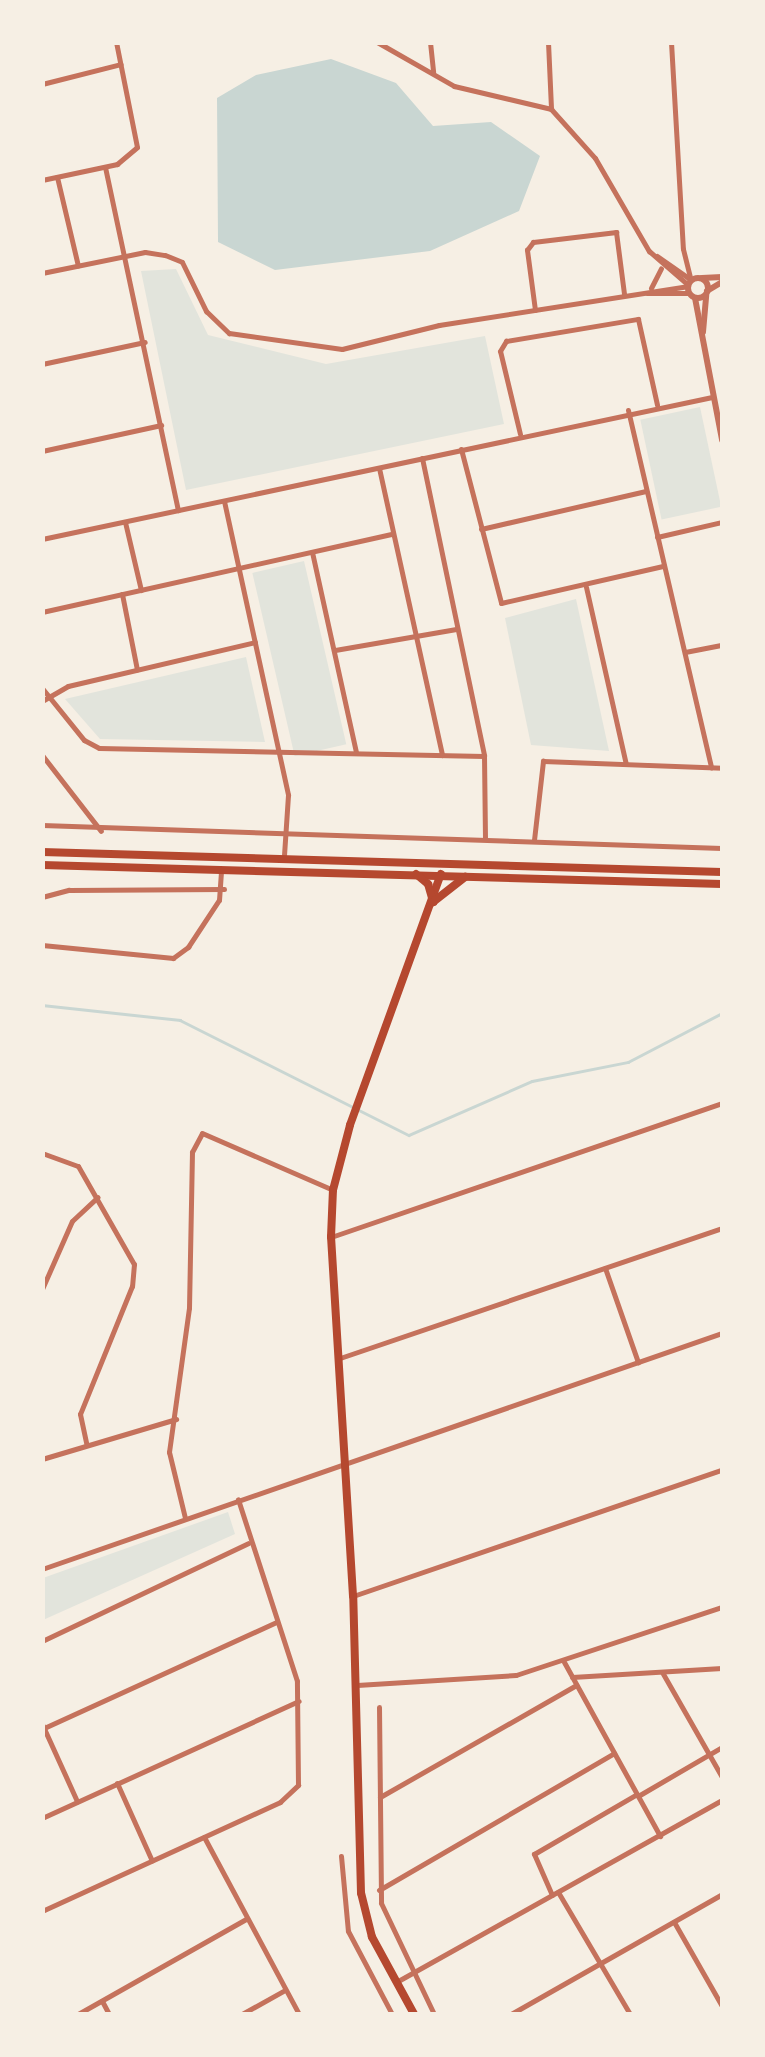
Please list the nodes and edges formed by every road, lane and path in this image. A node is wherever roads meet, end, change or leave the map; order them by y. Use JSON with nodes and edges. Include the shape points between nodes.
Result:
{"nodes":[{"id":1,"x":116,"y":42,"type":"edge"},
{"id":2,"x":180,"y":42,"type":"edge"},
{"id":3,"x":196,"y":42,"type":"edge"},
{"id":4,"x":377,"y":42,"type":"edge"},
{"id":5,"x":430,"y":42,"type":"edge"},
{"id":6,"x":548,"y":42,"type":"edge"},
{"id":7,"x":671,"y":42,"type":"edge"},
{"id":8,"x":121,"y":64,"type":"junction"},
{"id":9,"x":433,"y":72,"type":"junction"},
{"id":10,"x":42,"y":84,"type":"edge"},
{"id":11,"x":550,"y":109,"type":"junction"},
{"id":12,"x":104,"y":168,"type":"junction"},
{"id":13,"x":57,"y":177,"type":"junction"},
{"id":14,"x":42,"y":180,"type":"edge"},
{"id":15,"x":684,"y":249,"type":"junction"},
{"id":16,"x":128,"y":256,"type":"junction"},
{"id":17,"x":663,"y":263,"type":"junction"},
{"id":18,"x":78,"y":266,"type":"junction"},
{"id":19,"x":42,"y":274,"type":"edge"},
{"id":20,"x":701,"y":278,"type":"junction"},
{"id":21,"x":722,"y":280,"type":"edge"},
{"id":22,"x":690,"y":288,"type":"junction"},
{"id":23,"x":645,"y":291,"type":"junction"},
{"id":24,"x":707,"y":292,"type":"junction"},
{"id":25,"x":624,"y":294,"type":"junction"},
{"id":26,"x":535,"y":310,"type":"junction"},
{"id":27,"x":700,"y":338,"type":"junction"},
{"id":28,"x":144,"y":342,"type":"junction"},
{"id":29,"x":42,"y":364,"type":"edge"},
{"id":30,"x":712,"y":397,"type":"junction"},
{"id":31,"x":657,"y":405,"type":"junction"},
{"id":32,"x":628,"y":410,"type":"junction"},
{"id":33,"x":161,"y":425,"type":"junction"},
{"id":34,"x":520,"y":434,"type":"junction"},
{"id":35,"x":722,"y":440,"type":"edge"},
{"id":36,"x":460,"y":448,"type":"junction"},
{"id":37,"x":42,"y":451,"type":"edge"},
{"id":38,"x":422,"y":457,"type":"junction"},
{"id":39,"x":380,"y":468,"type":"junction"},
{"id":40,"x":646,"y":491,"type":"junction"},
{"id":41,"x":224,"y":501,"type":"junction"},
{"id":42,"x":178,"y":510,"type":"junction"},
{"id":43,"x":126,"y":522,"type":"junction"},
{"id":44,"x":722,"y":522,"type":"edge"},
{"id":45,"x":481,"y":529,"type":"junction"},
{"id":46,"x":392,"y":534,"type":"junction"},
{"id":47,"x":656,"y":538,"type":"junction"},
{"id":48,"x":42,"y":539,"type":"edge"},
{"id":49,"x":312,"y":552,"type":"junction"},
{"id":50,"x":663,"y":566,"type":"junction"},
{"id":51,"x":238,"y":567,"type":"junction"},
{"id":52,"x":586,"y":587,"type":"junction"},
{"id":53,"x":141,"y":590,"type":"junction"},
{"id":54,"x":122,"y":594,"type":"junction"},
{"id":55,"x":42,"y":612,"type":"edge"},
{"id":56,"x":457,"y":629,"type":"junction"},
{"id":57,"x":415,"y":637,"type":"junction"},
{"id":58,"x":256,"y":642,"type":"junction"},
{"id":59,"x":722,"y":645,"type":"edge"},
{"id":60,"x":336,"y":650,"type":"junction"},
{"id":61,"x":685,"y":652,"type":"junction"},
{"id":62,"x":137,"y":670,"type":"junction"},
{"id":63,"x":42,"y":688,"type":"edge"},
{"id":64,"x":49,"y":696,"type":"junction"},
{"id":65,"x":42,"y":702,"type":"edge"},
{"id":66,"x":279,"y":752,"type":"junction"},
{"id":67,"x":356,"y":752,"type":"junction"},
{"id":68,"x":42,"y":754,"type":"edge"},
{"id":69,"x":442,"y":755,"type":"junction"},
{"id":70,"x":484,"y":756,"type":"junction"},
{"id":71,"x":626,"y":764,"type":"junction"},
{"id":72,"x":711,"y":768,"type":"junction"},
{"id":73,"x":722,"y":768,"type":"edge"},
{"id":74,"x":42,"y":826,"type":"edge"},
{"id":75,"x":102,"y":831,"type":"junction"},
{"id":76,"x":287,"y":836,"type":"junction"},
{"id":77,"x":485,"y":839,"type":"junction"},
{"id":78,"x":534,"y":840,"type":"junction"},
{"id":79,"x":722,"y":848,"type":"edge"},
{"id":80,"x":42,"y":852,"type":"edge"},
{"id":81,"x":204,"y":854,"type":"junction"},
{"id":82,"x":284,"y":856,"type":"junction"},
{"id":83,"x":424,"y":861,"type":"junction"},
{"id":84,"x":42,"y":866,"type":"edge"},
{"id":85,"x":228,"y":867,"type":"junction"},
{"id":86,"x":304,"y":869,"type":"junction"},
{"id":87,"x":414,"y":872,"type":"junction"},
{"id":88,"x":722,"y":872,"type":"edge"},
{"id":89,"x":440,"y":874,"type":"junction"},
{"id":90,"x":472,"y":875,"type":"junction"},
{"id":91,"x":225,"y":878,"type":"junction"},
{"id":92,"x":721,"y":883,"type":"edge"},
{"id":93,"x":224,"y":889,"type":"junction"},
{"id":94,"x":42,"y":897,"type":"edge"},
{"id":95,"x":433,"y":902,"type":"junction"},
{"id":96,"x":42,"y":946,"type":"edge"},
{"id":97,"x":722,"y":1103,"type":"edge"},
{"id":98,"x":42,"y":1154,"type":"edge"},
{"id":99,"x":333,"y":1190,"type":"junction"},
{"id":100,"x":98,"y":1197,"type":"junction"},
{"id":101,"x":722,"y":1228,"type":"edge"},
{"id":102,"x":332,"y":1237,"type":"junction"},
{"id":103,"x":604,"y":1268,"type":"junction"},
{"id":104,"x":42,"y":1289,"type":"edge"},
{"id":105,"x":722,"y":1334,"type":"edge"},
{"id":106,"x":337,"y":1359,"type":"junction"},
{"id":107,"x":638,"y":1362,"type":"junction"},
{"id":108,"x":176,"y":1419,"type":"junction"},
{"id":109,"x":86,"y":1443,"type":"junction"},
{"id":110,"x":42,"y":1459,"type":"edge"},
{"id":111,"x":344,"y":1463,"type":"junction"},
{"id":112,"x":722,"y":1470,"type":"edge"},
{"id":113,"x":238,"y":1499,"type":"junction"},
{"id":114,"x":185,"y":1518,"type":"junction"},
{"id":115,"x":248,"y":1543,"type":"junction"},
{"id":116,"x":42,"y":1569,"type":"edge"},
{"id":117,"x":353,"y":1596,"type":"junction"},
{"id":118,"x":722,"y":1607,"type":"edge"},
{"id":119,"x":276,"y":1622,"type":"junction"},
{"id":120,"x":42,"y":1641,"type":"edge"},
{"id":121,"x":564,"y":1662,"type":"junction"},
{"id":122,"x":722,"y":1668,"type":"edge"},
{"id":123,"x":662,"y":1672,"type":"junction"},
{"id":124,"x":572,"y":1677,"type":"junction"},
{"id":125,"x":356,"y":1684,"type":"junction"},
{"id":126,"x":576,"y":1684,"type":"junction"},
{"id":127,"x":300,"y":1700,"type":"junction"},
{"id":128,"x":378,"y":1707,"type":"dead end"},
{"id":129,"x":43,"y":1726,"type":"edge"},
{"id":130,"x":722,"y":1746,"type":"edge"},
{"id":131,"x":614,"y":1753,"type":"junction"},
{"id":132,"x":709,"y":1754,"type":"junction"},
{"id":133,"x":722,"y":1778,"type":"edge"},
{"id":134,"x":117,"y":1782,"type":"junction"},
{"id":135,"x":637,"y":1795,"type":"junction"},
{"id":136,"x":380,"y":1797,"type":"junction"},
{"id":137,"x":722,"y":1800,"type":"edge"},
{"id":138,"x":77,"y":1801,"type":"junction"},
{"id":139,"x":42,"y":1818,"type":"edge"},
{"id":140,"x":204,"y":1836,"type":"junction"},
{"id":141,"x":660,"y":1836,"type":"junction"},
{"id":142,"x":342,"y":1856,"type":"dead end"},
{"id":143,"x":152,"y":1861,"type":"junction"},
{"id":144,"x":380,"y":1890,"type":"junction"},
{"id":145,"x":555,"y":1893,"type":"junction"},
{"id":146,"x":722,"y":1894,"type":"edge"},
{"id":147,"x":42,"y":1912,"type":"edge"},
{"id":148,"x":246,"y":1919,"type":"junction"},
{"id":149,"x":674,"y":1922,"type":"junction"},
{"id":150,"x":601,"y":1964,"type":"junction"},
{"id":151,"x":411,"y":1974,"type":"junction"},
{"id":152,"x":395,"y":1982,"type":"junction"},
{"id":153,"x":722,"y":1987,"type":"edge"},
{"id":154,"x":285,"y":1990,"type":"junction"},
{"id":155,"x":714,"y":1992,"type":"junction"},
{"id":156,"x":102,"y":2001,"type":"junction"},
{"id":157,"x":722,"y":2006,"type":"edge"},
{"id":158,"x":78,"y":2014,"type":"edge"},
{"id":159,"x":109,"y":2014,"type":"edge"},
{"id":160,"x":242,"y":2014,"type":"edge"},
{"id":161,"x":299,"y":2014,"type":"edge"},
{"id":162,"x":392,"y":2014,"type":"edge"},
{"id":163,"x":414,"y":2014,"type":"edge"},
{"id":164,"x":434,"y":2014,"type":"edge"},
{"id":165,"x":511,"y":2014,"type":"edge"},
{"id":166,"x":630,"y":2014,"type":"edge"}],
"edges":[{"from":1,"to":8,"type":"street"},
{"from":2,"to":3,"type":"street"},
{"from":4,"to":9,"type":"street"},
{"from":5,"to":9,"type":"street"},
{"from":6,"to":11,"type":"street"},
{"from":7,"to":15,"type":"street"},
{"from":8,"to":10,"type":"street"},
{"from":8,"to":12,"type":"street","via":[[137,147]]},
{"from":9,"to":11,"type":"street","via":[[470,91],[522,97]]},
{"from":11,"to":17,"type":"street","via":[[595,158],[649,251]]},
{"from":12,"to":13,"type":"street"},
{"from":12,"to":16,"type":"street"},
{"from":13,"to":14,"type":"street"},
{"from":13,"to":18,"type":"street"},
{"from":15,"to":17,"type":"street"},
{"from":15,"to":22,"type":"street"},
{"from":16,"to":18,"type":"street"},
{"from":16,"to":26,"type":"street","via":[[182,262],[216,323],[266,342],[342,349]]},
{"from":16,"to":28,"type":"street"},
{"from":17,"to":22,"type":"street"},
{"from":17,"to":23,"type":"street"},
{"from":18,"to":19,"type":"street"},
{"from":20,"to":21,"type":"street"},
{"from":20,"to":22,"type":"street"},
{"from":20,"to":24,"type":"street"},
{"from":21,"to":24,"type":"street"},
{"from":22,"to":23,"type":"street"},
{"from":22,"to":24,"type":"street"},
{"from":22,"to":27,"type":"street"},
{"from":23,"to":25,"type":"street"},
{"from":24,"to":27,"type":"street"},
{"from":25,"to":26,"type":"street"},
{"from":25,"to":26,"type":"street","via":[[616,232],[533,242],[527,250]]},
{"from":27,"to":30,"type":"street"},
{"from":28,"to":29,"type":"street"},
{"from":28,"to":33,"type":"street"},
{"from":30,"to":31,"type":"street"},
{"from":30,"to":35,"type":"street"},
{"from":31,"to":32,"type":"street"},
{"from":31,"to":34,"type":"street","via":[[638,318],[506,342],[500,351]]},
{"from":32,"to":34,"type":"street"},
{"from":32,"to":40,"type":"street"},
{"from":33,"to":37,"type":"street"},
{"from":33,"to":42,"type":"street"},
{"from":34,"to":36,"type":"street"},
{"from":36,"to":38,"type":"street"},
{"from":36,"to":45,"type":"street"},
{"from":38,"to":39,"type":"street"},
{"from":38,"to":56,"type":"street"},
{"from":39,"to":41,"type":"street"},
{"from":39,"to":46,"type":"street"},
{"from":40,"to":45,"type":"street"},
{"from":40,"to":47,"type":"street"},
{"from":41,"to":42,"type":"street"},
{"from":41,"to":51,"type":"street"},
{"from":42,"to":43,"type":"street"},
{"from":43,"to":48,"type":"street"},
{"from":43,"to":53,"type":"street"},
{"from":44,"to":47,"type":"street"},
{"from":45,"to":52,"type":"street","via":[[501,603]]},
{"from":46,"to":49,"type":"street"},
{"from":46,"to":57,"type":"street"},
{"from":47,"to":50,"type":"street"},
{"from":49,"to":51,"type":"street"},
{"from":49,"to":60,"type":"street"},
{"from":50,"to":52,"type":"street"},
{"from":50,"to":61,"type":"street"},
{"from":51,"to":53,"type":"street"},
{"from":51,"to":58,"type":"street"},
{"from":52,"to":71,"type":"street"},
{"from":53,"to":54,"type":"street"},
{"from":54,"to":55,"type":"street"},
{"from":54,"to":62,"type":"street"},
{"from":56,"to":57,"type":"street"},
{"from":56,"to":70,"type":"street"},
{"from":57,"to":60,"type":"street"},
{"from":57,"to":69,"type":"street"},
{"from":58,"to":62,"type":"street"},
{"from":58,"to":66,"type":"street"},
{"from":59,"to":61,"type":"street"},
{"from":60,"to":67,"type":"street"},
{"from":61,"to":72,"type":"street"},
{"from":62,"to":64,"type":"street"},
{"from":63,"to":64,"type":"street"},
{"from":64,"to":65,"type":"street"},
{"from":64,"to":66,"type":"street","via":[[84,740],[99,748]]},
{"from":66,"to":67,"type":"street"},
{"from":66,"to":76,"type":"street"},
{"from":67,"to":69,"type":"street"},
{"from":68,"to":75,"type":"street"},
{"from":69,"to":70,"type":"street"},
{"from":70,"to":77,"type":"street"},
{"from":71,"to":72,"type":"street"},
{"from":71,"to":78,"type":"street","via":[[544,760]]},
{"from":72,"to":73,"type":"street"},
{"from":74,"to":75,"type":"street"},
{"from":75,"to":76,"type":"street"},
{"from":76,"to":77,"type":"street"},
{"from":76,"to":82,"type":"street"},
{"from":77,"to":78,"type":"street"},
{"from":78,"to":79,"type":"street"},
{"from":80,"to":81,"type":"main road"},
{"from":81,"to":82,"type":"main road"},
{"from":81,"to":85,"type":"main road"},
{"from":82,"to":83,"type":"main road"},
{"from":82,"to":85,"type":"main road","via":[[273,864]]},
{"from":82,"to":86,"type":"main road"},
{"from":83,"to":88,"type":"main road"},
{"from":83,"to":89,"type":"main road"},
{"from":84,"to":85,"type":"main road"},
{"from":85,"to":86,"type":"main road"},
{"from":85,"to":91,"type":"street"},
{"from":85,"to":91,"type":"street"},
{"from":86,"to":87,"type":"main road"},
{"from":87,"to":89,"type":"main road"},
{"from":87,"to":95,"type":"main road","via":[[427,882]]},
{"from":89,"to":90,"type":"main road"},
{"from":89,"to":95,"type":"main road"},
{"from":90,"to":92,"type":"main road"},
{"from":90,"to":95,"type":"main road"},
{"from":91,"to":93,"type":"street"},
{"from":93,"to":94,"type":"street","via":[[69,890]]},
{"from":93,"to":96,"type":"street","via":[[188,947],[173,958]]},
{"from":95,"to":99,"type":"main road","via":[[364,1083]]},
{"from":97,"to":102,"type":"street"},
{"from":98,"to":100,"type":"street","via":[[78,1166]]},
{"from":99,"to":102,"type":"main road"},
{"from":99,"to":108,"type":"street","via":[[202,1134],[190,1166],[189,1308]]},
{"from":100,"to":104,"type":"street","via":[[72,1221]]},
{"from":100,"to":109,"type":"street","via":[[130,1252],[135,1274],[82,1405]]},
{"from":101,"to":103,"type":"street"},
{"from":102,"to":106,"type":"main road"},
{"from":103,"to":106,"type":"street"},
{"from":103,"to":107,"type":"street"},
{"from":105,"to":107,"type":"street"},
{"from":106,"to":111,"type":"main road"},
{"from":107,"to":111,"type":"street"},
{"from":108,"to":109,"type":"street"},
{"from":108,"to":114,"type":"street","via":[[170,1466]]},
{"from":109,"to":110,"type":"street"},
{"from":111,"to":113,"type":"street"},
{"from":111,"to":117,"type":"main road"},
{"from":112,"to":117,"type":"street"},
{"from":113,"to":114,"type":"street"},
{"from":113,"to":115,"type":"street"},
{"from":114,"to":116,"type":"street"},
{"from":115,"to":119,"type":"street"},
{"from":115,"to":120,"type":"street"},
{"from":117,"to":125,"type":"main road"},
{"from":118,"to":121,"type":"street"},
{"from":119,"to":127,"type":"street"},
{"from":119,"to":129,"type":"street"},
{"from":121,"to":124,"type":"street"},
{"from":121,"to":125,"type":"street","via":[[493,1679]]},
{"from":122,"to":123,"type":"street"},
{"from":123,"to":124,"type":"street"},
{"from":123,"to":132,"type":"street"},
{"from":124,"to":126,"type":"street"},
{"from":125,"to":152,"type":"main road","via":[[361,1893],[372,1938]]},
{"from":126,"to":131,"type":"street"},
{"from":126,"to":136,"type":"street"},
{"from":127,"to":134,"type":"street"},
{"from":127,"to":140,"type":"street","via":[[294,1791]]},
{"from":128,"to":136,"type":"street"},
{"from":129,"to":138,"type":"street"},
{"from":130,"to":132,"type":"street"},
{"from":131,"to":135,"type":"street"},
{"from":131,"to":144,"type":"street"},
{"from":132,"to":133,"type":"street"},
{"from":132,"to":135,"type":"street"},
{"from":134,"to":138,"type":"street"},
{"from":134,"to":143,"type":"street"},
{"from":135,"to":141,"type":"street"},
{"from":135,"to":145,"type":"street","via":[[534,1854]]},
{"from":136,"to":144,"type":"street"},
{"from":137,"to":141,"type":"street"},
{"from":138,"to":139,"type":"street"},
{"from":140,"to":143,"type":"street"},
{"from":140,"to":148,"type":"street"},
{"from":141,"to":145,"type":"street"},
{"from":142,"to":162,"type":"street","via":[[348,1931]]},
{"from":143,"to":147,"type":"street"},
{"from":144,"to":151,"type":"street","via":[[389,1932]]},
{"from":145,"to":150,"type":"street"},
{"from":145,"to":151,"type":"street"},
{"from":146,"to":149,"type":"street"},
{"from":148,"to":154,"type":"street"},
{"from":148,"to":156,"type":"street"},
{"from":149,"to":150,"type":"street"},
{"from":149,"to":155,"type":"street"},
{"from":150,"to":165,"type":"street"},
{"from":150,"to":166,"type":"street"},
{"from":151,"to":152,"type":"street"},
{"from":151,"to":164,"type":"street"},
{"from":152,"to":163,"type":"main road"},
{"from":153,"to":155,"type":"street"},
{"from":154,"to":160,"type":"street"},
{"from":154,"to":161,"type":"street"},
{"from":155,"to":157,"type":"street"},
{"from":156,"to":158,"type":"street"},
{"from":156,"to":159,"type":"street"}]}
